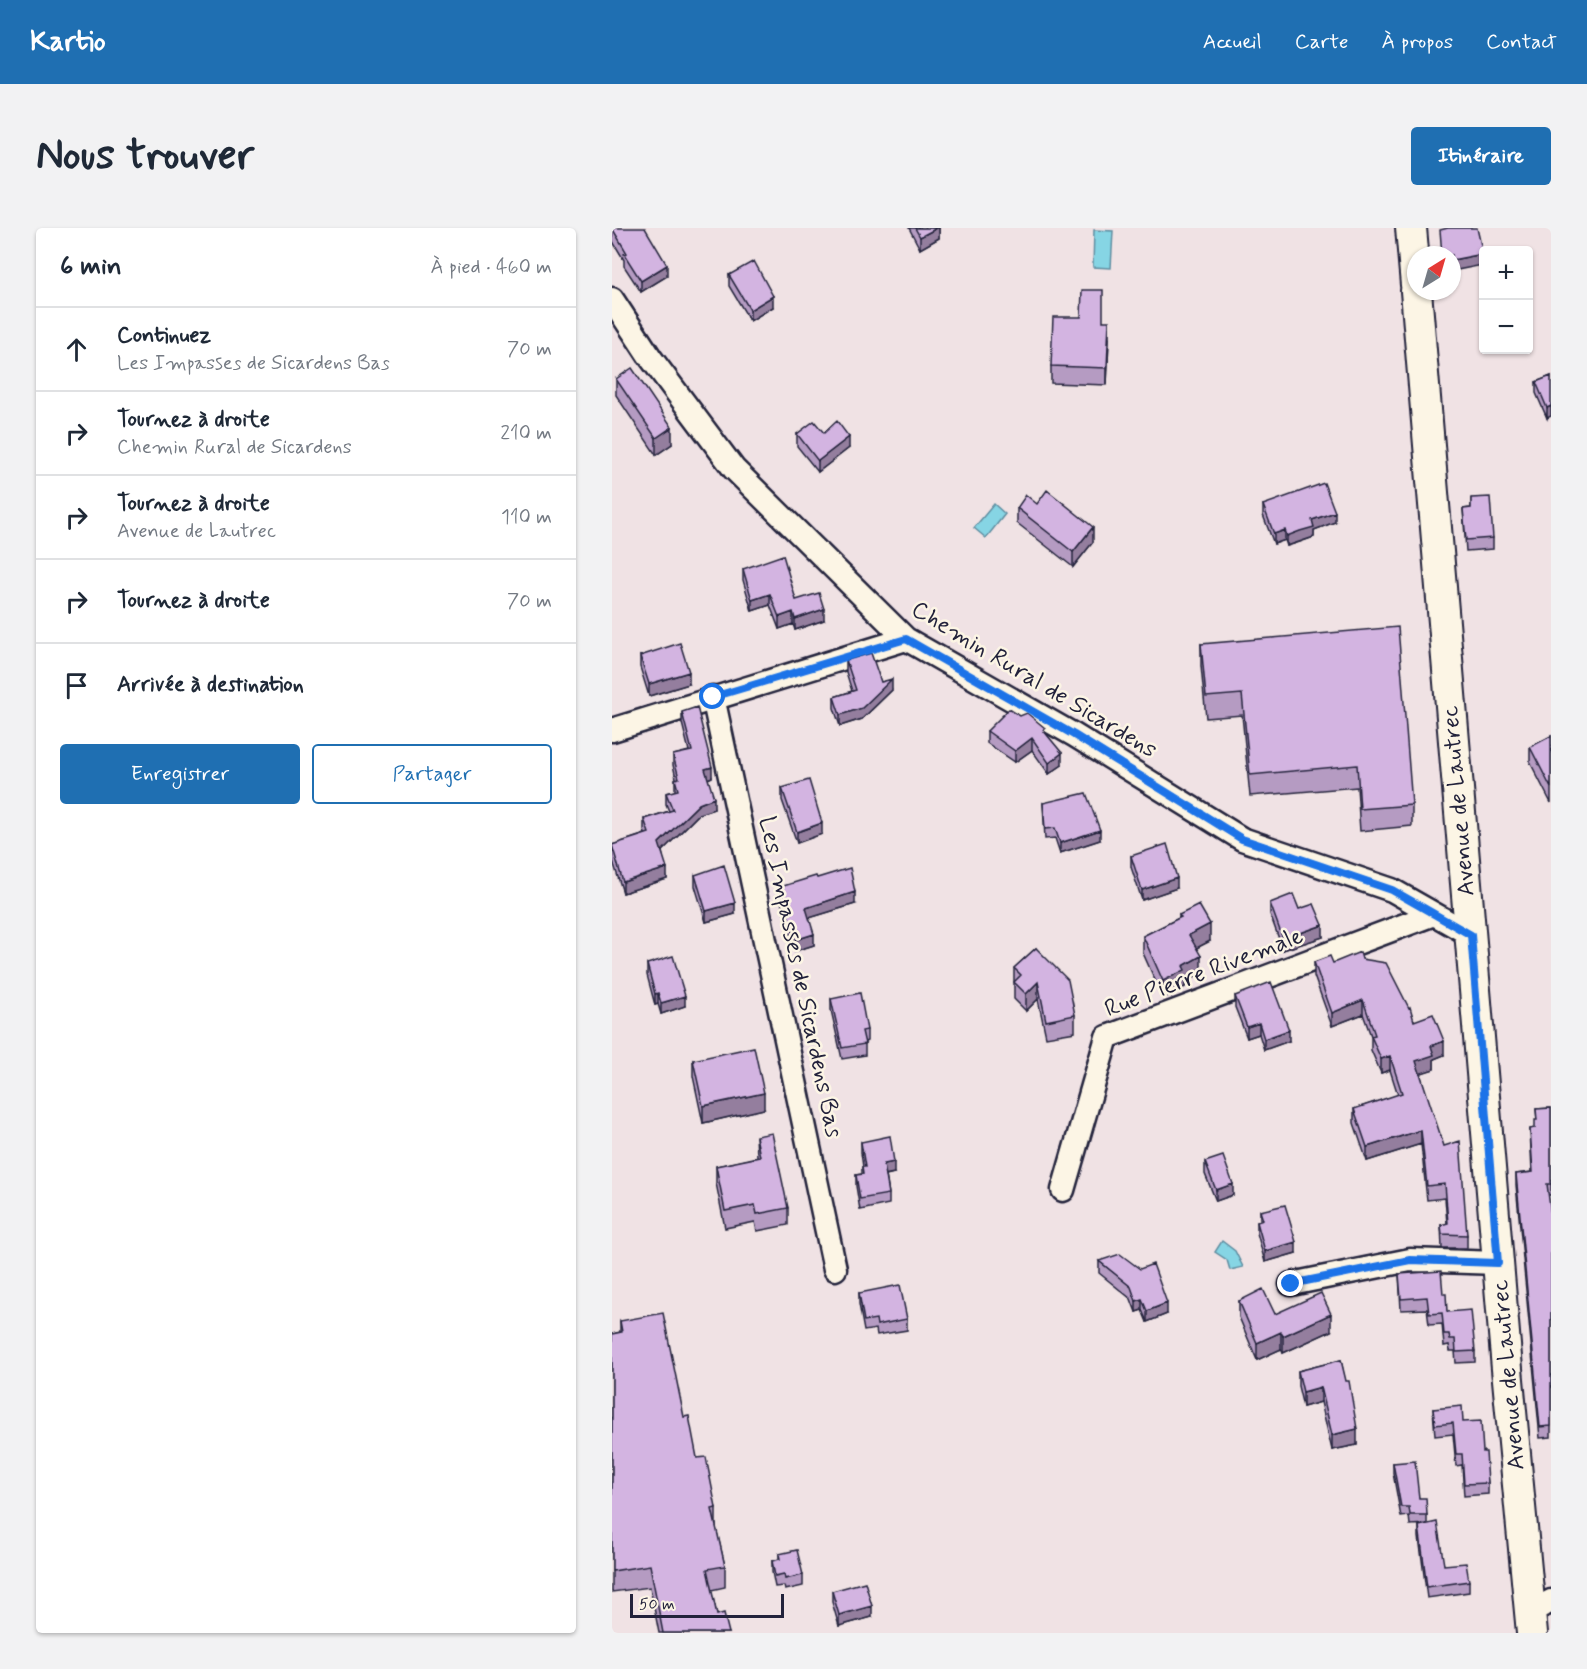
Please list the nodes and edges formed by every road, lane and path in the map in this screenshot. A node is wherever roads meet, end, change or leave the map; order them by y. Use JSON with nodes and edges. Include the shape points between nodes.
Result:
{"nodes":[{"id":1,"x":1411,"y":228,"type":"edge"},
{"id":2,"x":1413,"y":246,"type":"edge"},
{"id":3,"x":612,"y":300,"type":"edge"},
{"id":4,"x":1417,"y":300,"type":"edge"},
{"id":5,"x":906,"y":639,"type":"junction"},
{"id":6,"x":713,"y":697,"type":"junction"},
{"id":7,"x":612,"y":730,"type":"edge"},
{"id":8,"x":1434,"y":914,"type":"junction"},
{"id":9,"x":1471,"y":935,"type":"junction"},
{"id":10,"x":1063,"y":1190,"type":"dead end"},
{"id":11,"x":1498,"y":1263,"type":"junction"},
{"id":12,"x":835,"y":1269,"type":"dead end"},
{"id":13,"x":1291,"y":1284,"type":"dead end"},
{"id":14,"x":1538,"y":1614,"type":"edge"}],
"edges":[{"from":1,"to":2,"type":"main road"},
{"from":3,"to":5,"type":"street","name":"Chemin Rural de Sicardens","via":[[734,469]]},
{"from":4,"to":9,"type":"main road","name":"Avenue de Lautrec"},
{"from":5,"to":6,"type":"street"},
{"from":5,"to":8,"type":"street","name":"Chemin Rural de Sicardens","via":[[1074,735],[1242,839],[1392,890]]},
{"from":6,"to":7,"type":"street"},
{"from":6,"to":12,"type":"street","name":"Les Impasses de Sicardens Bas"},
{"from":8,"to":9,"type":"street","name":"Chemin Rural de Sicardens"},
{"from":8,"to":10,"type":"street","name":"Rue Pierre Rivemale","via":[[1107,1037]]},
{"from":9,"to":11,"type":"main road","name":"Avenue de Lautrec"},
{"from":11,"to":13,"type":"street","via":[[1410,1260]]},
{"from":11,"to":14,"type":"main road","name":"Avenue de Lautrec"}]}
